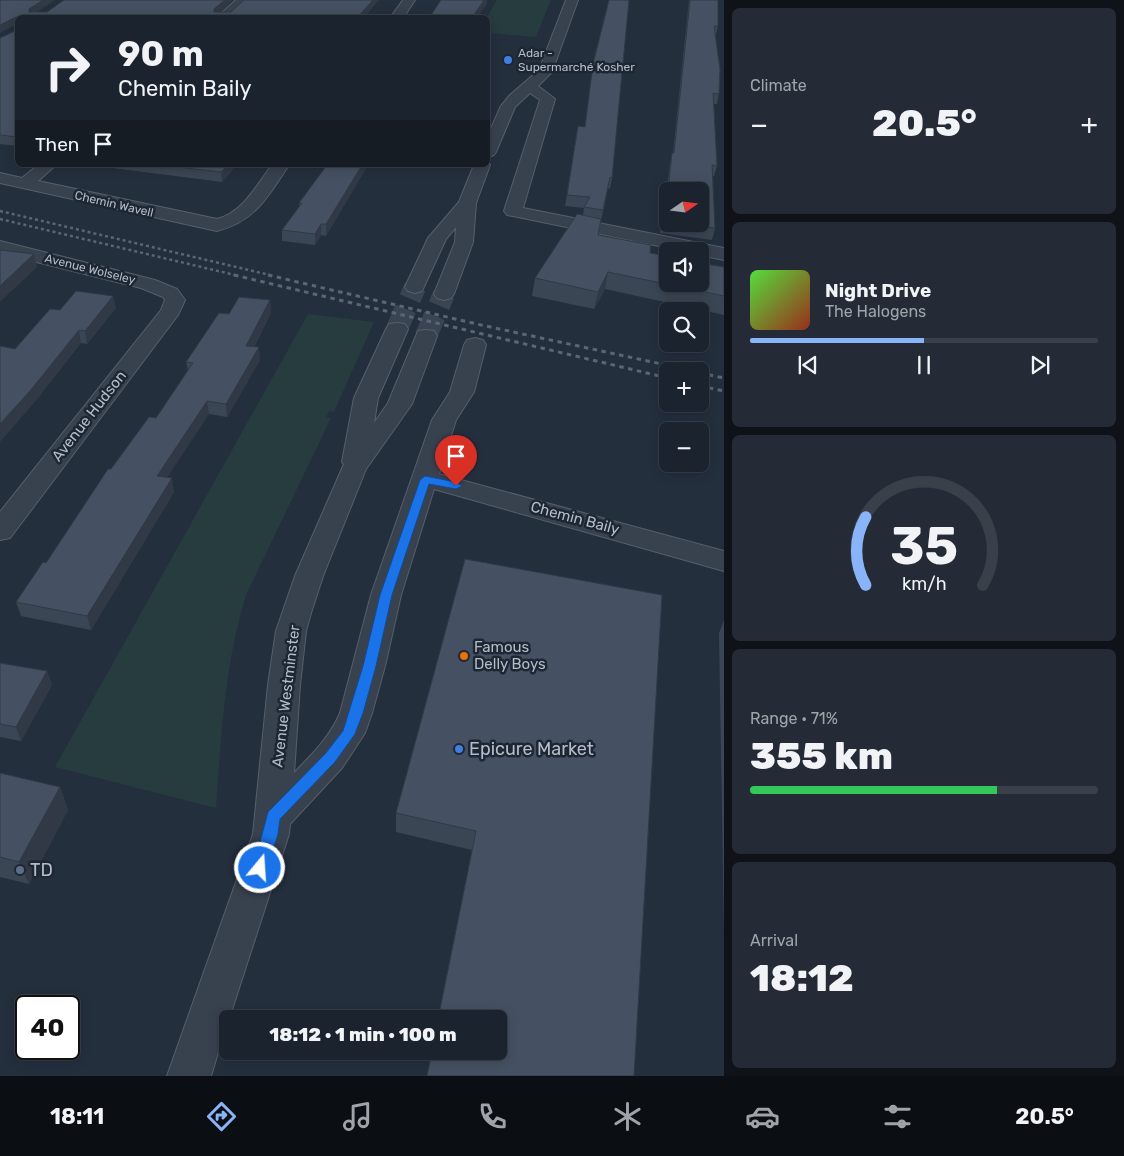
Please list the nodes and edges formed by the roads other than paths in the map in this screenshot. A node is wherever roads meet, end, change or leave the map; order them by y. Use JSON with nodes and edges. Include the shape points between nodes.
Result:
{"nodes":[{"id":1,"x":243,"y":0,"type":"edge"},
{"id":2,"x":409,"y":0,"type":"edge"},
{"id":3,"x":572,"y":0,"type":"edge"},
{"id":4,"x":226,"y":15,"type":"edge"},
{"id":5,"x":398,"y":15,"type":"edge"},
{"id":6,"x":529,"y":86,"type":"junction"},
{"id":7,"x":490,"y":147,"type":"edge"},
{"id":8,"x":45,"y":167,"type":"edge"},
{"id":9,"x":279,"y":167,"type":"edge"},
{"id":10,"x":481,"y":167,"type":"edge"},
{"id":11,"x":0,"y":178,"type":"edge"},
{"id":12,"x":24,"y":184,"type":"junction"},
{"id":13,"x":466,"y":203,"type":"junction"},
{"id":14,"x":0,"y":247,"type":"edge"},
{"id":15,"x":724,"y":254,"type":"edge"},
{"id":16,"x":415,"y":288,"type":"tunnel mouth"},
{"id":17,"x":444,"y":294,"type":"tunnel mouth"},
{"id":18,"x":175,"y":300,"type":"joint"},
{"id":19,"x":397,"y":328,"type":"tunnel mouth"},
{"id":20,"x":426,"y":336,"type":"tunnel mouth"},
{"id":21,"x":475,"y":345,"type":"dead end"},
{"id":22,"x":354,"y":468,"type":"junction"},
{"id":23,"x":425,"y":480,"type":"junction"},
{"id":24,"x":0,"y":531,"type":"edge"},
{"id":25,"x":724,"y":561,"type":"edge"},
{"id":26,"x":274,"y":816,"type":"junction"},
{"id":27,"x":189,"y":1076,"type":"edge"}],
"edges":[{"from":1,"to":4,"type":"street"},
{"from":2,"to":5,"type":"street"},
{"from":3,"to":6,"type":"street","via":[[545,72]]},
{"from":6,"to":7,"type":"street","via":[[508,106]]},
{"from":6,"to":15,"type":"street","via":[[548,100],[513,211]]},
{"from":8,"to":12,"type":"street"},
{"from":9,"to":12,"type":"street","name":"Chemin Wavell","via":[[243,213],[228,223],[209,225]]},
{"from":10,"to":13,"type":"street"},
{"from":11,"to":12,"type":"street","name":"Chemin Wavell"},
{"from":13,"to":16,"type":"street","via":[[437,238]]},
{"from":13,"to":17,"type":"street","via":[[464,242]]},
{"from":14,"to":18,"type":"street","name":"Avenue Wolseley","via":[[148,284],[170,292]]},
{"from":18,"to":24,"type":"street","name":"Avenue Hudson","via":[[171,311]]},
{"from":19,"to":22,"type":"street","name":"Avenue Westminster","via":[[366,398]]},
{"from":20,"to":22,"type":"street","name":"Avenue Westminster","via":[[400,404]]},
{"from":21,"to":23,"type":"street","via":[[462,392],[444,420]]},
{"from":22,"to":26,"type":"street","name":"Avenue Westminster","via":[[309,576],[291,631]]},
{"from":23,"to":25,"type":"street","name":"Chemin Baily"},
{"from":23,"to":26,"type":"street","via":[[386,595],[370,666],[348,734],[330,758]]},
{"from":26,"to":27,"type":"street","name":"Avenue Westminster","via":[[266,851]]}]}
